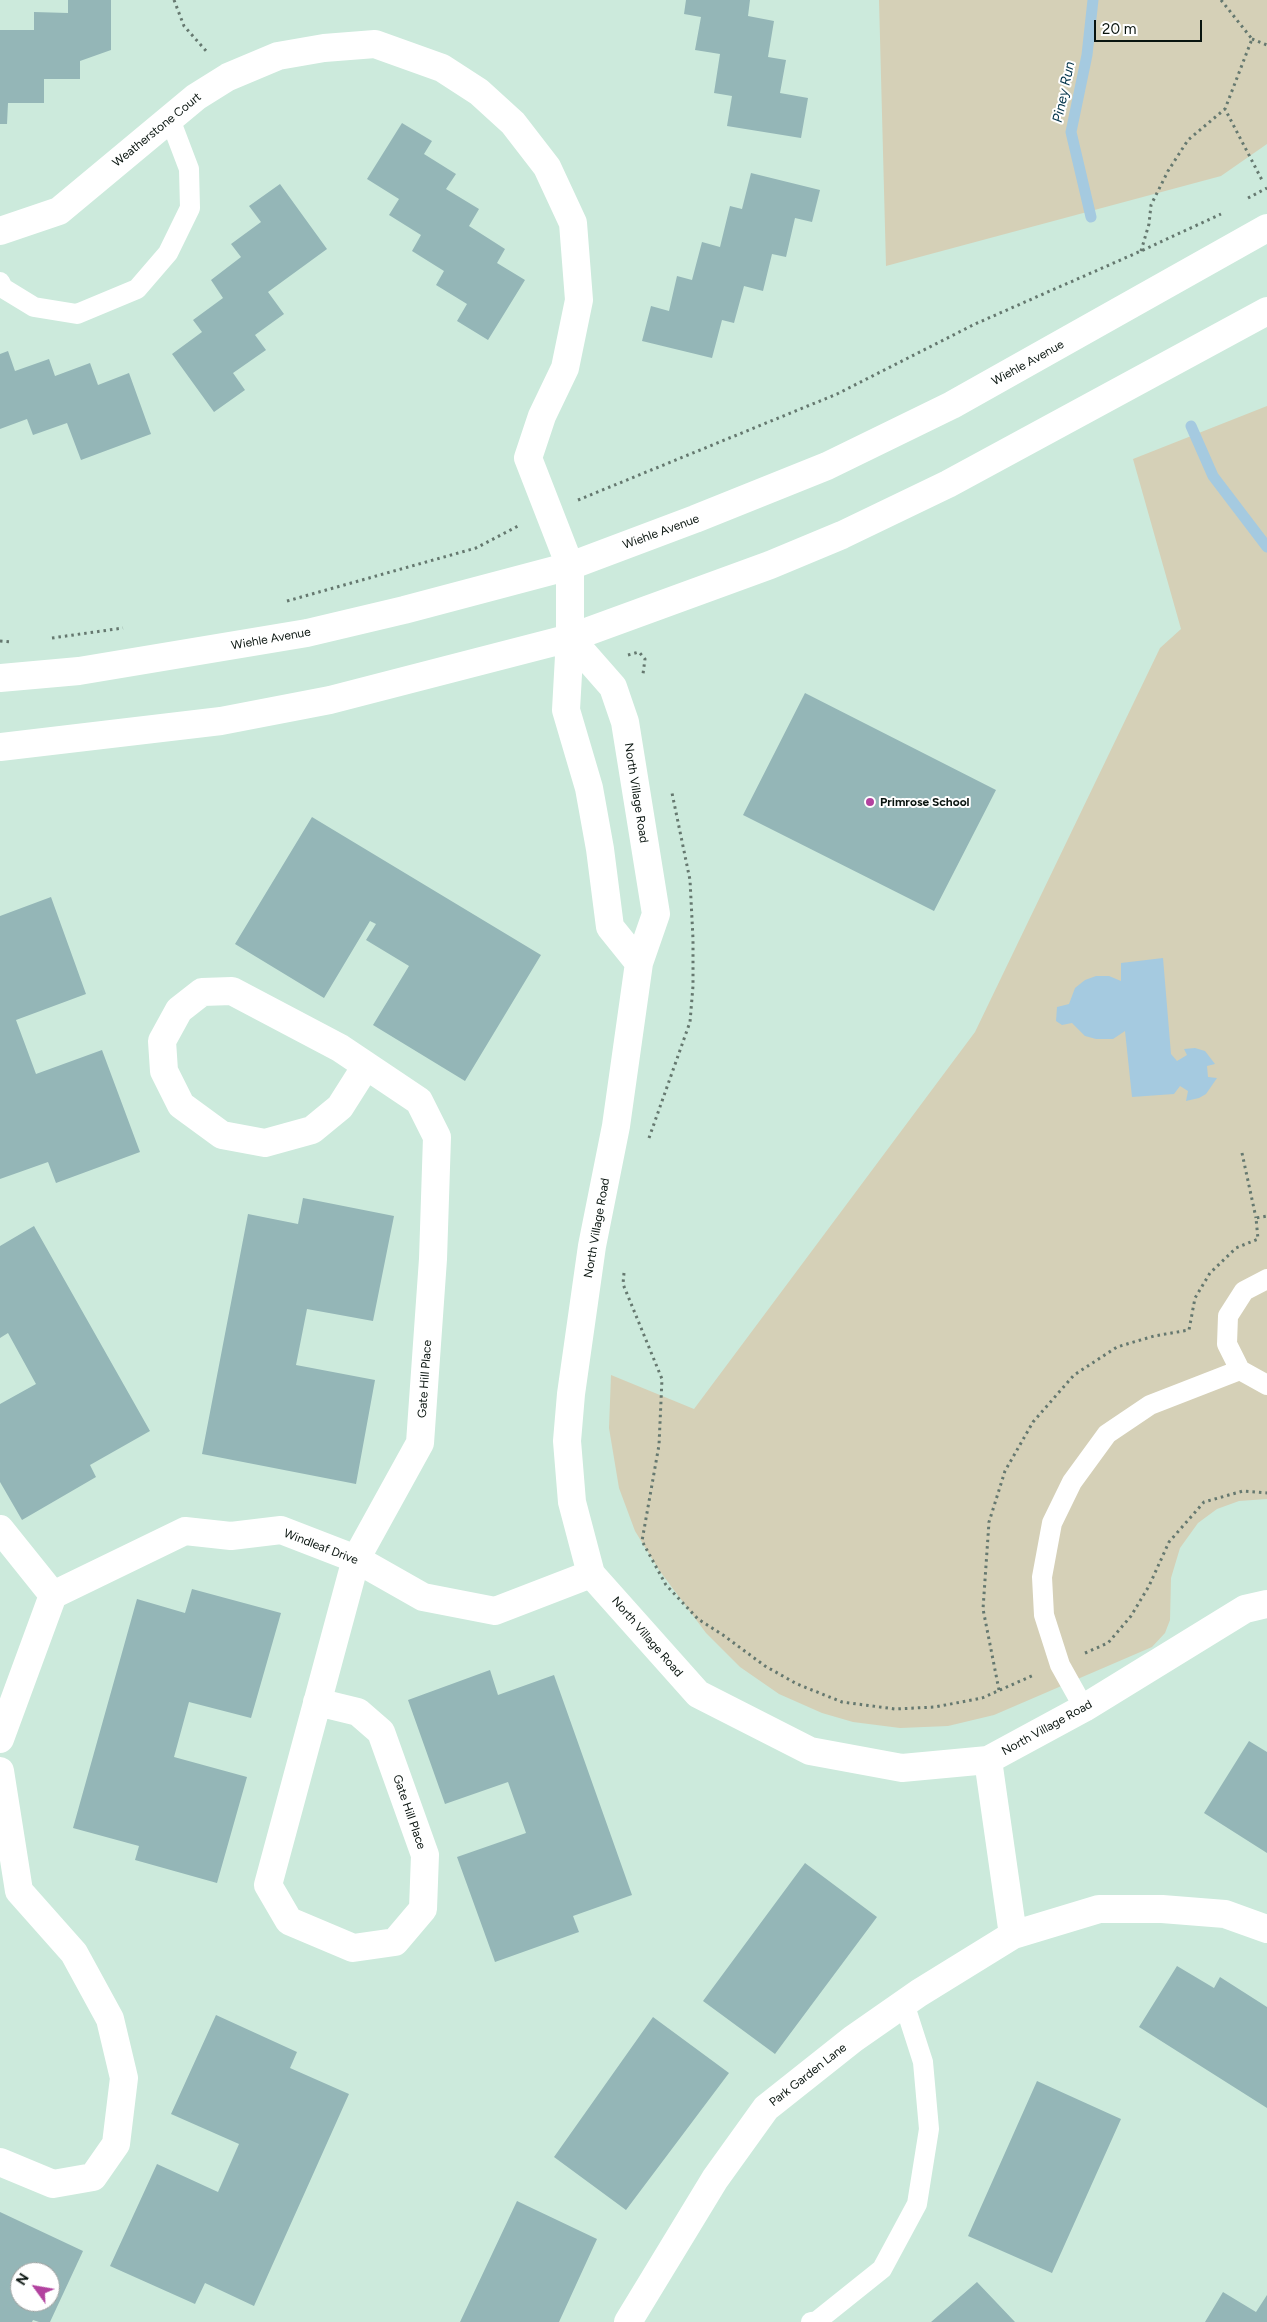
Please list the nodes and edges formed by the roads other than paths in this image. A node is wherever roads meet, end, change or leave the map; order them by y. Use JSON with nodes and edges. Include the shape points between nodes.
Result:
{"nodes":[{"id":1,"x":170,"y":119,"type":"junction"},
{"id":2,"x":1267,"y":228,"type":"edge"},
{"id":3,"x":0,"y":231,"type":"edge"},
{"id":4,"x":0,"y":282,"type":"edge"},
{"id":5,"x":1267,"y":311,"type":"edge"},
{"id":6,"x":570,"y":566,"type":"junction"},
{"id":7,"x":570,"y":638,"type":"junction"},
{"id":8,"x":0,"y":678,"type":"edge"},
{"id":9,"x":0,"y":747,"type":"edge"},
{"id":10,"x":639,"y":963,"type":"junction"},
{"id":11,"x":366,"y":1066,"type":"junction"},
{"id":12,"x":1267,"y":1279,"type":"edge"},
{"id":13,"x":1240,"y":1370,"type":"junction"},
{"id":14,"x":1267,"y":1385,"type":"edge"},
{"id":15,"x":0,"y":1529,"type":"edge"},
{"id":16,"x":356,"y":1559,"type":"junction"},
{"id":17,"x":591,"y":1574,"type":"junction"},
{"id":18,"x":54,"y":1595,"type":"junction"},
{"id":19,"x":1267,"y":1604,"type":"edge"},
{"id":20,"x":317,"y":1702,"type":"junction"},
{"id":21,"x":1084,"y":1708,"type":"junction"},
{"id":22,"x":0,"y":1739,"type":"edge"},
{"id":23,"x":988,"y":1760,"type":"junction"},
{"id":24,"x":0,"y":1771,"type":"edge"},
{"id":25,"x":8,"y":1879,"type":"edge"},
{"id":26,"x":1267,"y":1929,"type":"edge"},
{"id":27,"x":1013,"y":1935,"type":"junction"},
{"id":28,"x":904,"y":2003,"type":"junction"},
{"id":29,"x":0,"y":2162,"type":"edge"},
{"id":30,"x":633,"y":2321,"type":"edge"},
{"id":31,"x":811,"y":2322,"type":"edge"}],
"edges":[{"from":1,"to":3,"type":"street","name":"Weatherstone Court","via":[[59,211]]},
{"from":1,"to":4,"type":"lane","via":[[189,169],[190,208],[168,254],[137,288],[77,314],[34,307]]},
{"from":1,"to":6,"type":"street","name":"Weatherstone Court","via":[[196,97],[228,77],[278,56],[375,44],[442,68],[479,92],[513,123],[547,167],[573,223],[579,300],[565,368],[542,416],[528,458]]},
{"from":2,"to":6,"type":"street","name":"Wiehle Avenue","via":[[952,405],[827,466]]},
{"from":5,"to":7,"type":"street","via":[[990,462],[842,535],[770,565]]},
{"from":6,"to":7,"type":"street"},
{"from":6,"to":8,"type":"street","name":"Wiehle Avenue","via":[[307,633],[79,671]]},
{"from":7,"to":9,"type":"street","via":[[330,700],[257,714]]},
{"from":7,"to":10,"type":"street","via":[[566,710],[589,788],[610,927]]},
{"from":7,"to":10,"type":"street","name":"North Village Road","via":[[613,687],[624,722],[656,914]]},
{"from":10,"to":17,"type":"street","name":"North Village Road","via":[[616,1126],[592,1246],[567,1441],[572,1502]]},
{"from":11,"to":11,"type":"street","name":"Gate Hill Place","via":[[340,1048],[232,991],[202,992],[179,1010],[162,1041],[164,1071],[182,1106],[222,1135],[265,1143],[312,1130],[340,1107]]},
{"from":11,"to":16,"type":"street","name":"Gate Hill Place","via":[[419,1101],[437,1137],[434,1258],[420,1443]]},
{"from":12,"to":13,"type":"lane","via":[[1244,1291],[1228,1316],[1227,1344]]},
{"from":13,"to":14,"type":"lane"},
{"from":13,"to":21,"type":"lane","via":[[1150,1405],[1107,1434],[1072,1482],[1052,1524],[1042,1577],[1044,1616],[1060,1665]]},
{"from":15,"to":18,"type":"street"},
{"from":16,"to":17,"type":"street","name":"Windleaf Drive","via":[[423,1597],[495,1611]]},
{"from":16,"to":18,"type":"street","name":"Windleaf Drive","via":[[281,1530],[231,1536],[186,1531]]},
{"from":16,"to":20,"type":"street","name":"Gate Hill Place"},
{"from":17,"to":23,"type":"street","name":"North Village Road","via":[[698,1694],[810,1751],[902,1768]]},
{"from":18,"to":22,"type":"street"},
{"from":19,"to":21,"type":"street","name":"North Village Road","via":[[1245,1609]]},
{"from":20,"to":20,"type":"street","name":"Gate Hill Place","via":[[358,1712],[381,1732],[424,1855],[423,1909],[395,1942],[353,1948],[289,1921],[268,1885]]},
{"from":21,"to":23,"type":"street","name":"North Village Road"},
{"from":23,"to":27,"type":"street"},
{"from":24,"to":25,"type":"street"},
{"from":25,"to":29,"type":"street","via":[[74,1953],[110,2019],[124,2078],[116,2144],[93,2177],[53,2184]]},
{"from":26,"to":27,"type":"street","name":"Park Garden Lane","via":[[1225,1914],[1099,1909]]},
{"from":27,"to":28,"type":"street","name":"Park Garden Lane"},
{"from":28,"to":30,"type":"street","name":"Park Garden Lane","via":[[766,2108],[715,2178]]},
{"from":28,"to":31,"type":"lane","via":[[923,2062],[928,2129],[917,2204],[882,2269],[817,2321]]}]}
